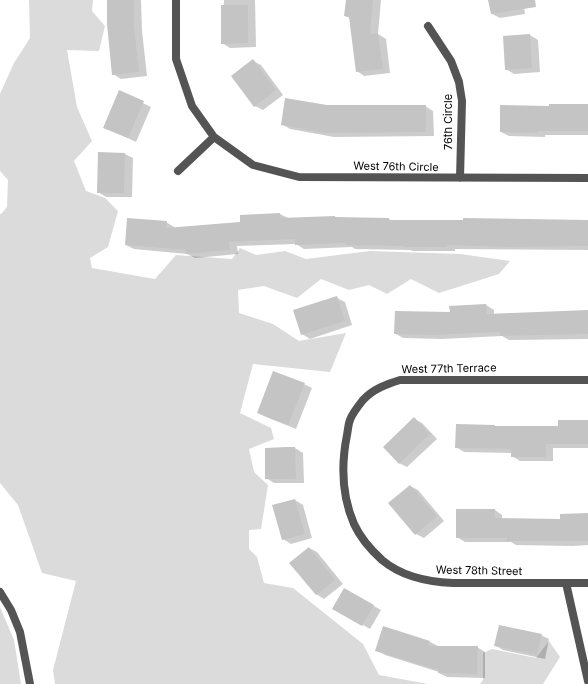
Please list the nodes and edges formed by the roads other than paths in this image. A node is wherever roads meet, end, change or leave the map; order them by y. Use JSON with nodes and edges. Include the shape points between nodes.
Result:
{"nodes":[{"id":1,"x":176,"y":0,"type":"edge"},
{"id":2,"x":428,"y":26,"type":"dead end"},
{"id":3,"x":214,"y":137,"type":"junction"},
{"id":4,"x":178,"y":171,"type":"dead end"},
{"id":5,"x":460,"y":178,"type":"junction"},
{"id":6,"x":588,"y":178,"type":"edge"},
{"id":7,"x":588,"y":380,"type":"edge"},
{"id":8,"x":344,"y":467,"type":"joint"},
{"id":9,"x":566,"y":583,"type":"junction"},
{"id":10,"x":588,"y":583,"type":"edge"},
{"id":11,"x":0,"y":592,"type":"edge"},
{"id":12,"x":588,"y":681,"type":"edge"},
{"id":13,"x":30,"y":684,"type":"edge"}],
"edges":[{"from":1,"to":3,"type":"street","name":"West 76th Circle","via":[[176,59],[192,106]]},
{"from":2,"to":5,"type":"street","name":"76th Circle","via":[[451,61],[459,82],[462,101]]},
{"from":3,"to":4,"type":"street"},
{"from":3,"to":5,"type":"street","name":"West 76th Circle","via":[[253,165],[299,177]]},
{"from":5,"to":6,"type":"street","name":"West 76th Circle"},
{"from":7,"to":8,"type":"street","name":"West 77th Terrace","via":[[423,379],[400,380],[383,386],[364,399],[350,419]]},
{"from":8,"to":9,"type":"street","name":"West 78th Street","via":[[347,505],[355,525],[368,545],[383,560],[407,575],[436,582]]},
{"from":9,"to":10,"type":"street","name":"West 78th Street"},
{"from":9,"to":12,"type":"street"},
{"from":11,"to":13,"type":"street","via":[[20,632]]}]}
